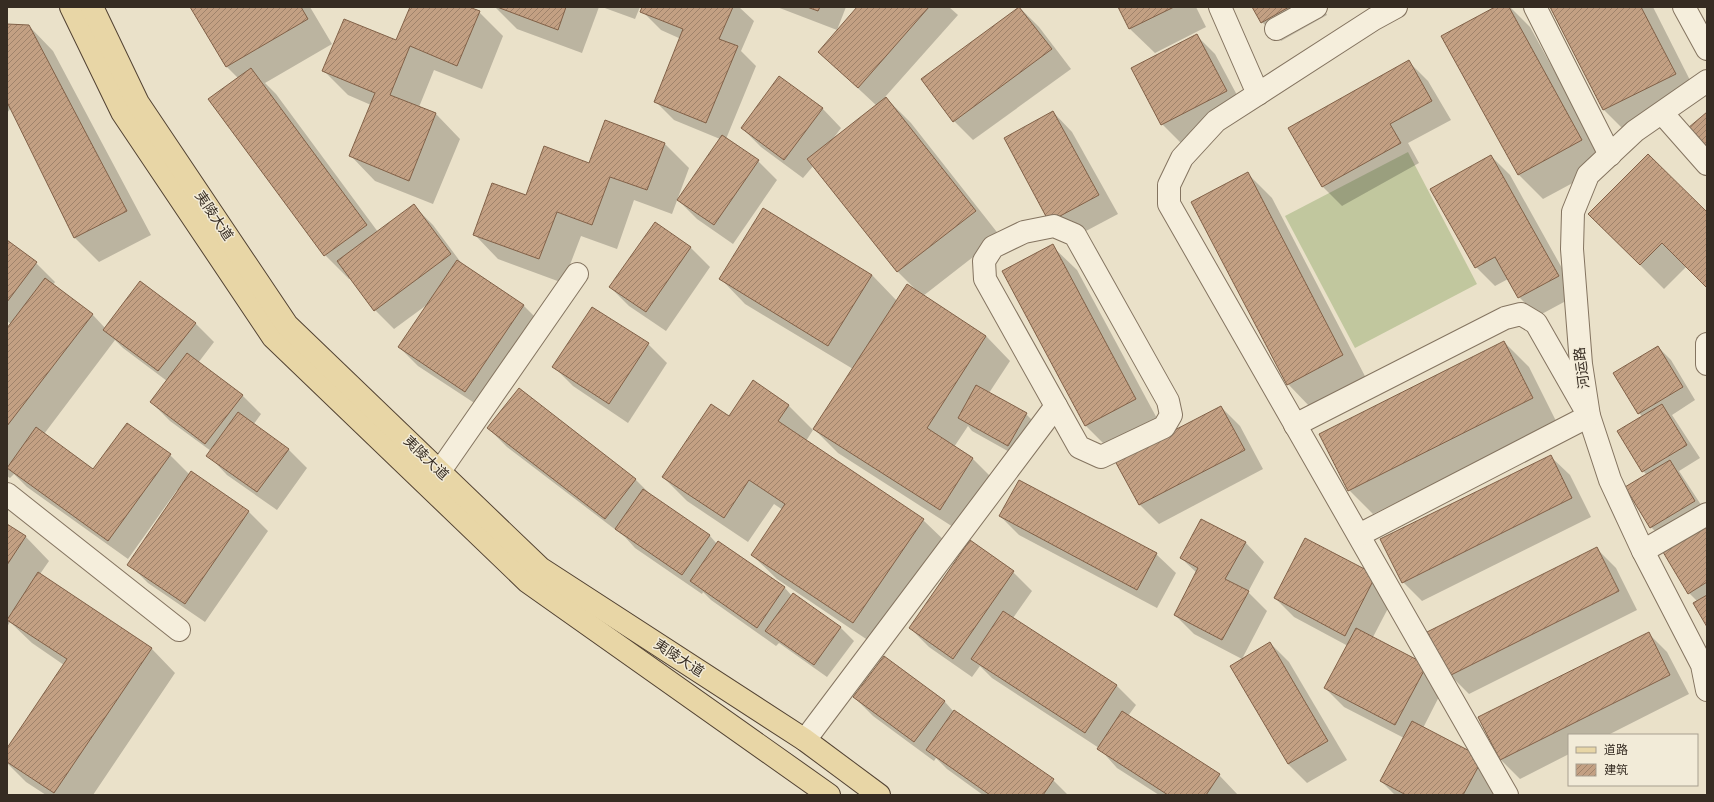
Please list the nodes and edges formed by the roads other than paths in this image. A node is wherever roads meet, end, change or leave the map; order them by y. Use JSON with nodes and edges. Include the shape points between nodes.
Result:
{"nodes":[{"id":1,"x":62,"y":7,"type":"edge"},
{"id":2,"x":71,"y":7,"type":"edge"},
{"id":3,"x":1220,"y":7,"type":"edge"},
{"id":4,"x":1316,"y":7,"type":"edge"},
{"id":5,"x":1396,"y":7,"type":"edge"},
{"id":6,"x":1535,"y":7,"type":"edge"},
{"id":7,"x":1684,"y":7,"type":"edge"},
{"id":8,"x":94,"y":9,"type":"edge"},
{"id":9,"x":1276,"y":29,"type":"dead end"},
{"id":10,"x":90,"y":48,"type":"junction"},
{"id":11,"x":1707,"y":49,"type":"edge"},
{"id":12,"x":1707,"y":81,"type":"edge"},
{"id":13,"x":1258,"y":94,"type":"junction"},
{"id":14,"x":1662,"y":113,"type":"junction"},
{"id":15,"x":1610,"y":155,"type":"junction"},
{"id":16,"x":1707,"y":164,"type":"edge"},
{"id":17,"x":578,"y":274,"type":"dead end"},
{"id":18,"x":1707,"y":344,"type":"edge"},
{"id":19,"x":1707,"y":364,"type":"edge"},
{"id":20,"x":1056,"y":406,"type":"junction"},
{"id":21,"x":1589,"y":416,"type":"junction"},
{"id":22,"x":1295,"y":425,"type":"junction"},
{"id":23,"x":440,"y":471,"type":"junction"},
{"id":24,"x":7,"y":494,"type":"edge"},
{"id":25,"x":1707,"y":514,"type":"edge"},
{"id":26,"x":1359,"y":535,"type":"junction"},
{"id":27,"x":1643,"y":551,"type":"junction"},
{"id":28,"x":178,"y":630,"type":"dead end"},
{"id":29,"x":1707,"y":690,"type":"edge"},
{"id":30,"x":805,"y":740,"type":"junction"},
{"id":31,"x":829,"y":795,"type":"edge"},
{"id":32,"x":879,"y":795,"type":"edge"},
{"id":33,"x":1507,"y":795,"type":"edge"}],
"edges":[{"from":1,"to":10,"type":"main road"},
{"from":2,"to":10,"type":"main road","name":"夷陵大道"},
{"from":3,"to":13,"type":"street"},
{"from":4,"to":9,"type":"street"},
{"from":5,"to":13,"type":"street"},
{"from":6,"to":15,"type":"street"},
{"from":7,"to":11,"type":"street"},
{"from":8,"to":23,"type":"main road","name":"夷陵大道","via":[[138,103],[288,325]]},
{"from":10,"to":31,"type":"main road","name":"夷陵大道","via":[[122,112],[273,337],[528,582]]},
{"from":12,"to":14,"type":"street","name":"河运路"},
{"from":13,"to":22,"type":"street","via":[[1216,121],[1182,158],[1169,185],[1169,204]]},
{"from":14,"to":15,"type":"street","name":"河运路","via":[[1635,132]]},
{"from":14,"to":16,"type":"street"},
{"from":15,"to":21,"type":"street","name":"河运路","via":[[1588,174],[1573,212],[1572,249],[1581,364]]},
{"from":17,"to":23,"type":"street"},
{"from":18,"to":19,"type":"street"},
{"from":20,"to":20,"type":"street","via":[[1079,447],[1101,457],[1164,427],[1171,415],[1168,401],[1076,235],[1054,226],[1024,232],[994,247],[984,261],[985,279]]},
{"from":20,"to":30,"type":"street"},
{"from":21,"to":22,"type":"street","via":[[1536,323],[1522,314],[1505,318]]},
{"from":21,"to":26,"type":"street"},
{"from":21,"to":27,"type":"street","name":"河运路","via":[[1610,480]]},
{"from":22,"to":26,"type":"street"},
{"from":23,"to":30,"type":"main road","name":"夷陵大道","via":[[540,568]]},
{"from":24,"to":28,"type":"street"},
{"from":25,"to":27,"type":"street"},
{"from":26,"to":33,"type":"street"},
{"from":27,"to":29,"type":"street","name":"河运路","via":[[1702,665]]},
{"from":30,"to":32,"type":"main road","name":"夷陵大道"}]}
